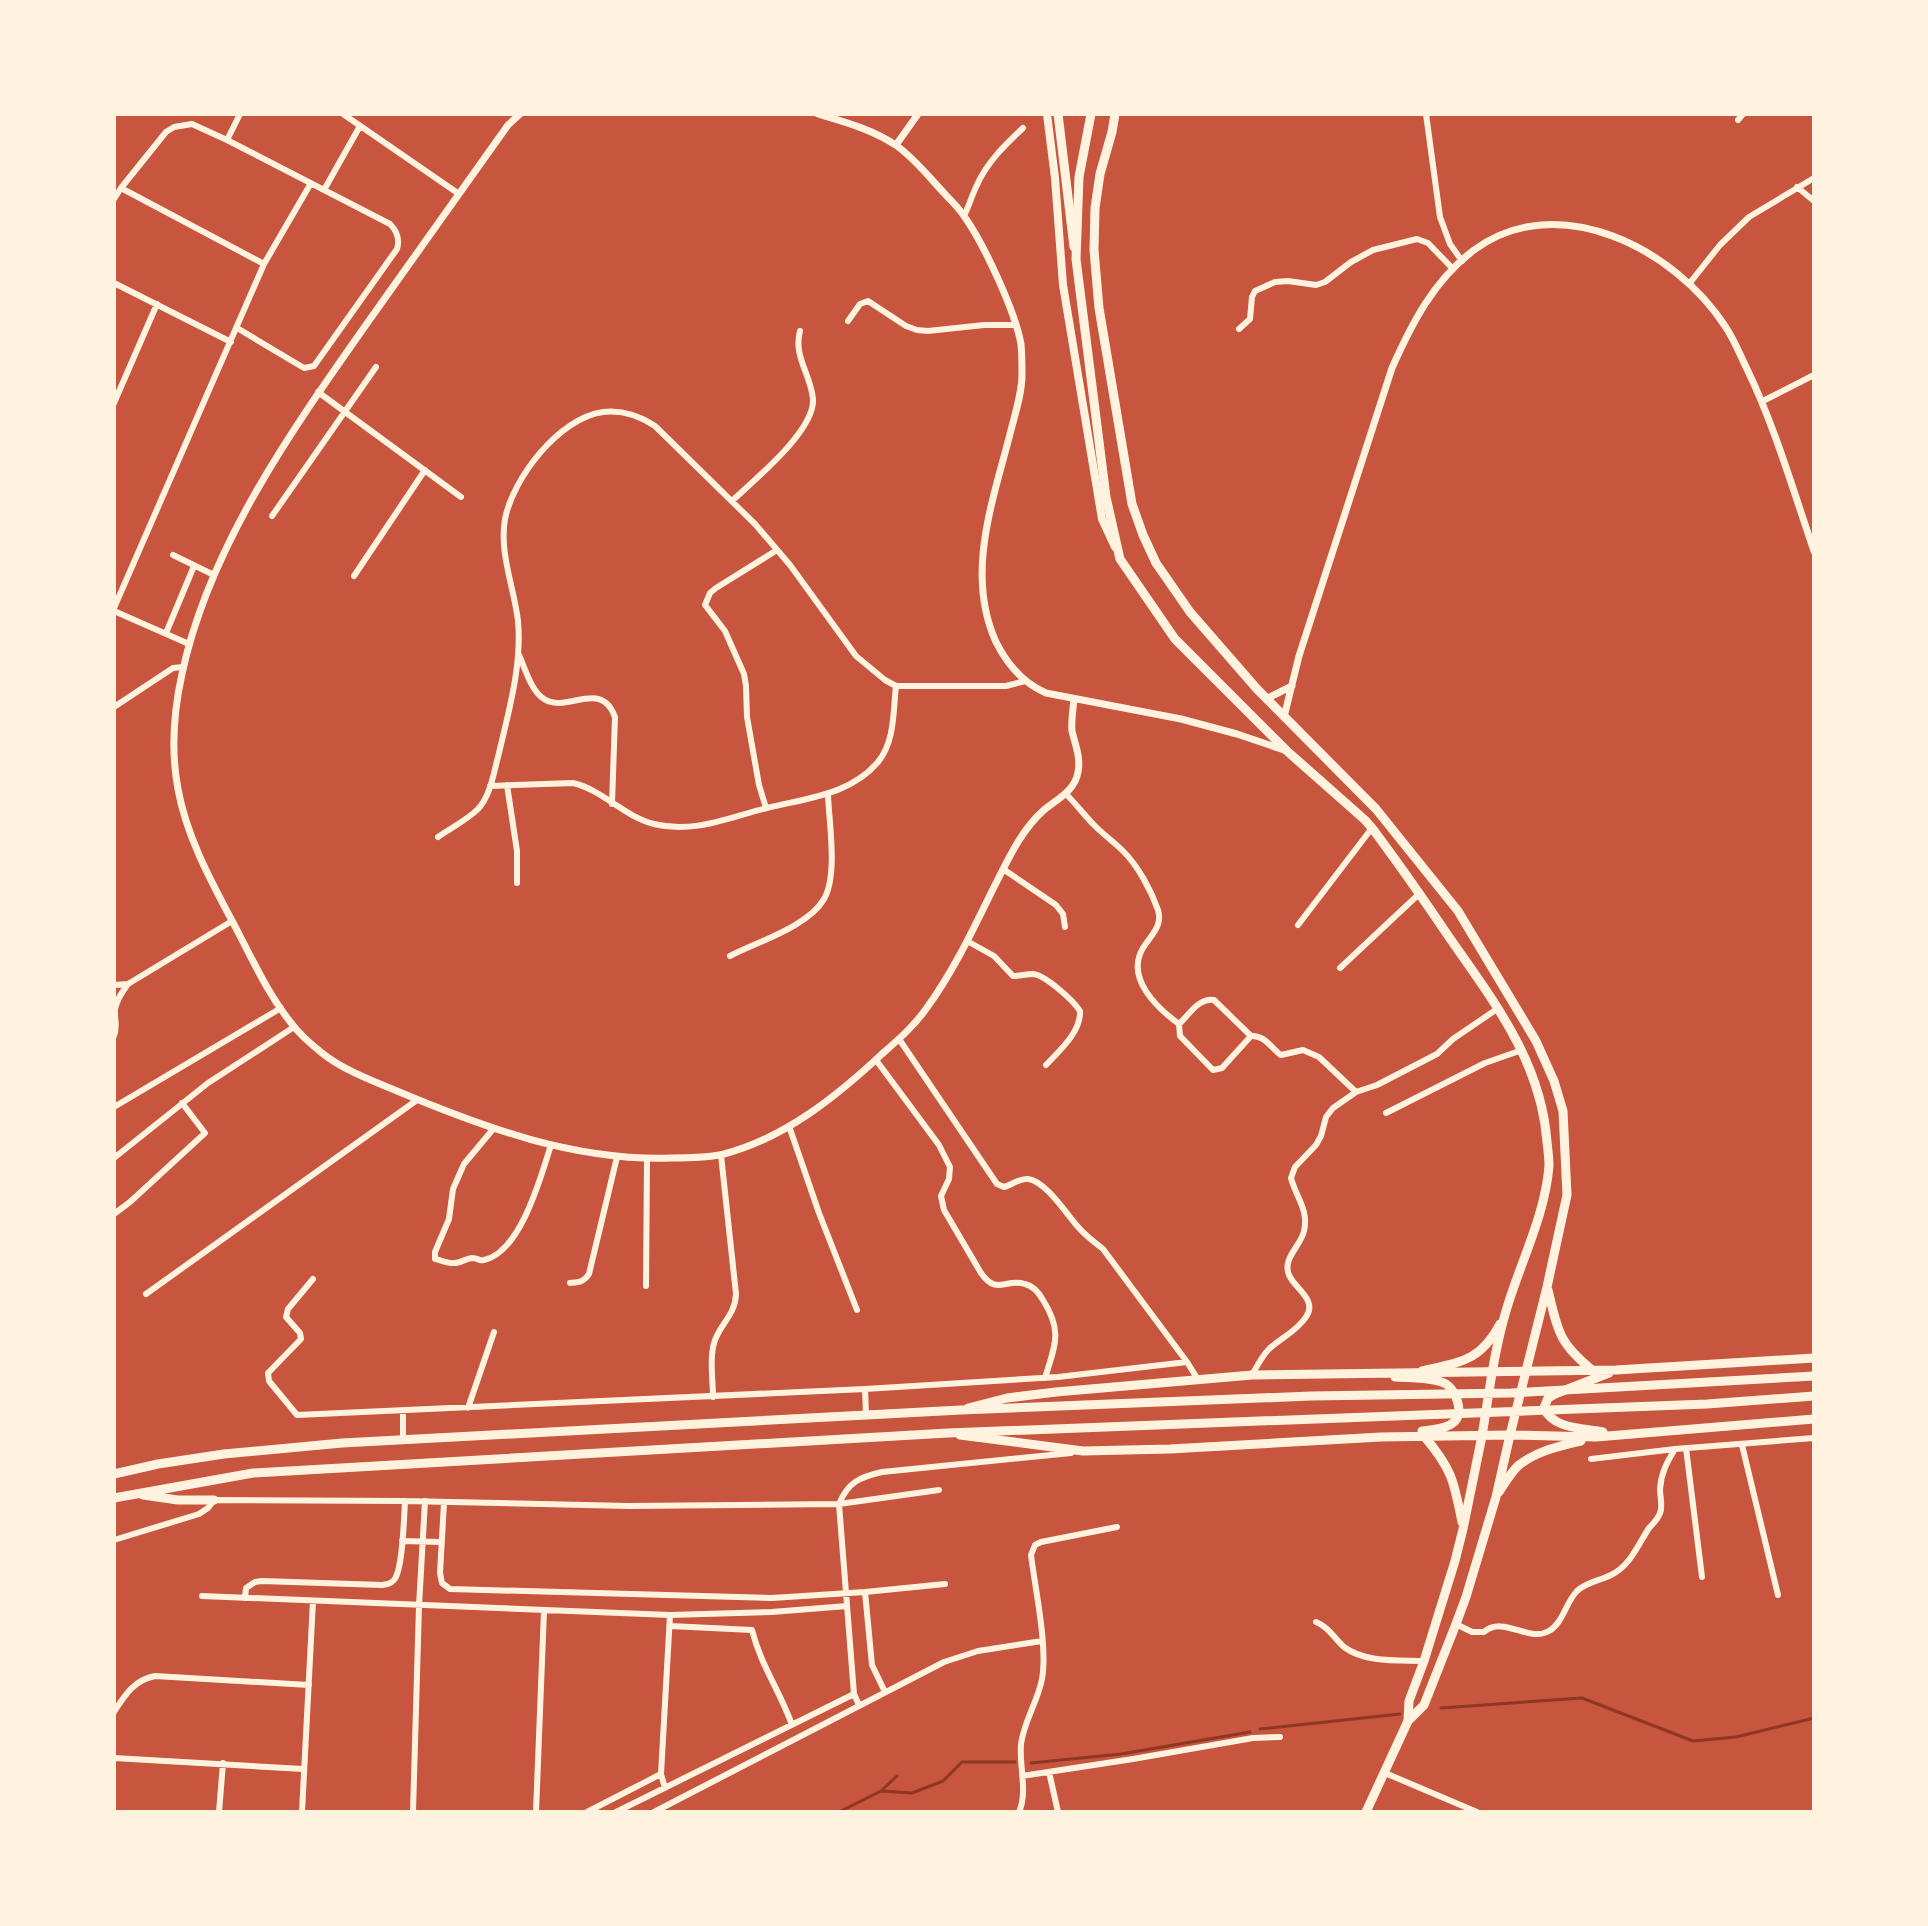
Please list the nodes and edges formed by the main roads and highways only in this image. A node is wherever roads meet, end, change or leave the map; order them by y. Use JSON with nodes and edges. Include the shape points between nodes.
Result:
{"nodes":[{"id":1,"x":1047,"y":114,"type":"edge"},
{"id":2,"x":1058,"y":114,"type":"edge"},
{"id":3,"x":1091,"y":114,"type":"edge"},
{"id":4,"x":1118,"y":114,"type":"edge"},
{"id":5,"x":1076,"y":259,"type":"junction"},
{"id":6,"x":1120,"y":559,"type":"junction"},
{"id":7,"x":1547,"y":1287,"type":"junction"},
{"id":8,"x":1506,"y":1312,"type":"junction"},
{"id":9,"x":1814,"y":1358,"type":"edge"},
{"id":10,"x":1526,"y":1370,"type":"junction"},
{"id":11,"x":1592,"y":1370,"type":"junction"},
{"id":12,"x":1616,"y":1370,"type":"junction"},
{"id":13,"x":1422,"y":1371,"type":"junction"},
{"id":14,"x":1493,"y":1371,"type":"junction"},
{"id":15,"x":1352,"y":1373,"type":"junction"},
{"id":16,"x":1814,"y":1376,"type":"edge"},
{"id":17,"x":1814,"y":1396,"type":"edge"},
{"id":18,"x":961,"y":1410,"type":"junction"},
{"id":19,"x":1814,"y":1419,"type":"edge"},
{"id":20,"x":948,"y":1433,"type":"junction"},
{"id":21,"x":1510,"y":1435,"type":"junction"},
{"id":22,"x":1618,"y":1435,"type":"junction"},
{"id":23,"x":1424,"y":1436,"type":"junction"},
{"id":24,"x":1482,"y":1436,"type":"junction"},
{"id":25,"x":1381,"y":1437,"type":"junction"},
{"id":26,"x":1596,"y":1437,"type":"junction"},
{"id":27,"x":114,"y":1474,"type":"edge"},
{"id":28,"x":132,"y":1494,"type":"junction"},
{"id":29,"x":1496,"y":1497,"type":"junction"},
{"id":30,"x":114,"y":1498,"type":"edge"},
{"id":31,"x":214,"y":1500,"type":"road end"},
{"id":32,"x":1463,"y":1529,"type":"junction"},
{"id":33,"x":1408,"y":1721,"type":"junction"},
{"id":34,"x":1366,"y":1812,"type":"edge"}],
"edges":[{"from":1,"to":6,"type":"main road","via":[[1063,285],[1092,466],[1102,519]]},
{"from":2,"to":5,"type":"main road"},
{"from":3,"to":5,"type":"main road","via":[[1079,177]]},
{"from":4,"to":7,"type":"main road","via":[[1100,174],[1094,250],[1129,489],[1143,535],[1190,612],[1266,699],[1376,809],[1458,911],[1546,1061],[1563,1111],[1567,1195]]},
{"from":5,"to":6,"type":"main road","via":[[1106,497]]},
{"from":6,"to":8,"type":"main road","via":[[1175,639],[1372,828],[1522,1050],[1538,1087],[1549,1165],[1543,1201]]},
{"from":7,"to":10,"type":"main road"},
{"from":7,"to":11,"type":"main road","via":[[1558,1332]]},
{"from":8,"to":13,"type":"main road","via":[[1493,1338],[1477,1354]]},
{"from":8,"to":14,"type":"main road"},
{"from":9,"to":12,"type":"main road"},
{"from":10,"to":11,"type":"main road"},
{"from":10,"to":14,"type":"main road"},
{"from":10,"to":21,"type":"main road"},
{"from":11,"to":12,"type":"main road"},
{"from":12,"to":22,"type":"main road","via":[[1555,1394],[1544,1408],[1558,1424]]},
{"from":13,"to":14,"type":"main road"},
{"from":13,"to":15,"type":"main road"},
{"from":14,"to":24,"type":"main road"},
{"from":15,"to":18,"type":"main road","via":[[1197,1378],[1007,1398]]},
{"from":15,"to":25,"type":"main road","via":[[1437,1381],[1446,1384],[1458,1401],[1459,1412],[1447,1427]]},
{"from":16,"to":18,"type":"main road","via":[[1511,1393]]},
{"from":17,"to":20,"type":"main road"},
{"from":18,"to":27,"type":"main road","via":[[296,1447]]},
{"from":19,"to":22,"type":"main road"},
{"from":20,"to":25,"type":"main road","via":[[1083,1451]]},
{"from":20,"to":28,"type":"main road","via":[[253,1473]]},
{"from":21,"to":24,"type":"main road"},
{"from":21,"to":26,"type":"main road"},
{"from":21,"to":29,"type":"main road"},
{"from":22,"to":26,"type":"main road"},
{"from":23,"to":24,"type":"main road"},
{"from":23,"to":25,"type":"main road"},
{"from":23,"to":32,"type":"main road","via":[[1450,1471]]},
{"from":24,"to":32,"type":"main road"},
{"from":26,"to":29,"type":"main road","via":[[1531,1457],[1517,1466]]},
{"from":28,"to":30,"type":"main road"},
{"from":28,"to":31,"type":"main road"},
{"from":29,"to":33,"type":"main road","via":[[1456,1624],[1424,1705]]},
{"from":32,"to":33,"type":"main road","via":[[1409,1701]]},
{"from":33,"to":34,"type":"main road"}]}
